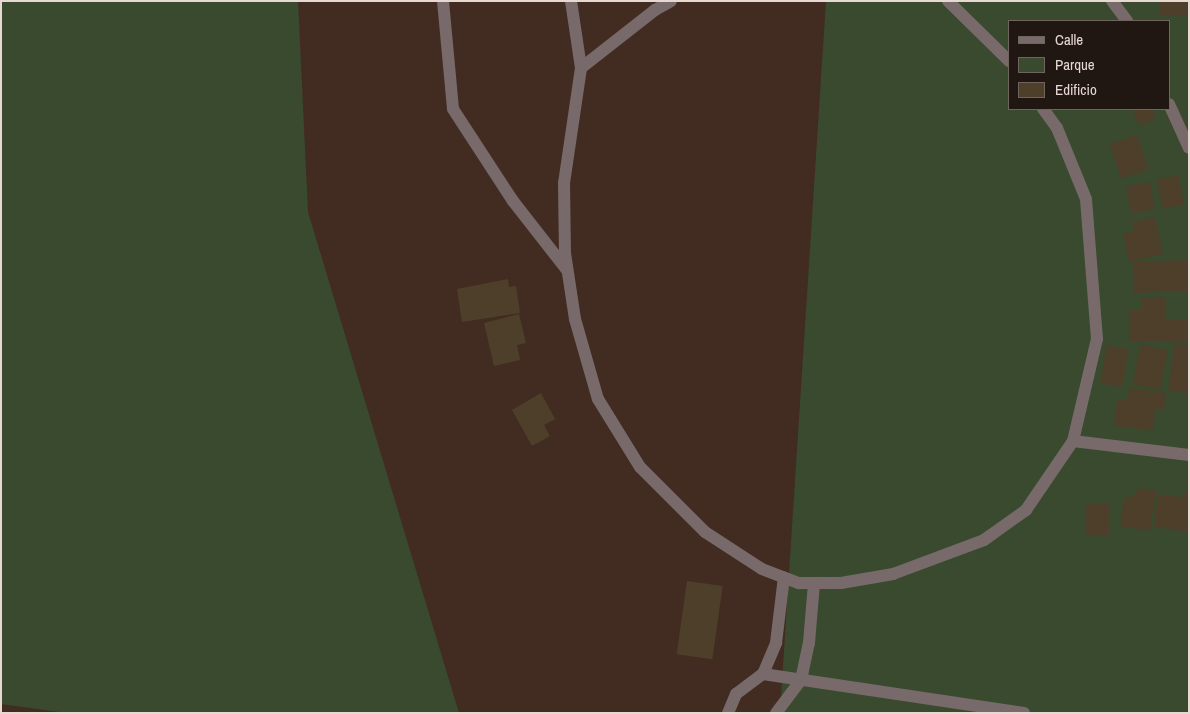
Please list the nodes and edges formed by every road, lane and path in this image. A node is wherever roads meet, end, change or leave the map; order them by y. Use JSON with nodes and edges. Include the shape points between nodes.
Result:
{"nodes":[{"id":1,"x":444,"y":1,"type":"edge"},
{"id":2,"x":571,"y":1,"type":"edge"},
{"id":3,"x":671,"y":1,"type":"edge"},
{"id":4,"x":948,"y":1,"type":"edge"},
{"id":5,"x":1112,"y":1,"type":"edge"},
{"id":6,"x":1126,"y":20,"type":"edge"},
{"id":7,"x":1008,"y":59,"type":"edge"},
{"id":8,"x":581,"y":68,"type":"junction"},
{"id":9,"x":1170,"y":106,"type":"edge"},
{"id":10,"x":1044,"y":110,"type":"edge"},
{"id":11,"x":1189,"y":148,"type":"edge"},
{"id":12,"x":567,"y":270,"type":"junction"},
{"id":13,"x":1072,"y":441,"type":"junction"},
{"id":14,"x":1189,"y":455,"type":"edge"},
{"id":15,"x":784,"y":577,"type":"junction"},
{"id":16,"x":814,"y":583,"type":"junction"},
{"id":17,"x":763,"y":674,"type":"junction"},
{"id":18,"x":801,"y":680,"type":"junction"},
{"id":19,"x":728,"y":713,"type":"edge"},
{"id":20,"x":776,"y":713,"type":"edge"},
{"id":21,"x":1024,"y":713,"type":"edge"}],
"edges":[{"from":1,"to":12,"type":"street","via":[[453,109],[512,201]]},
{"from":2,"to":8,"type":"street"},
{"from":3,"to":8,"type":"street"},
{"from":4,"to":7,"type":"street"},
{"from":5,"to":6,"type":"street"},
{"from":8,"to":12,"type":"street","via":[[564,183]]},
{"from":9,"to":11,"type":"street"},
{"from":10,"to":13,"type":"street","via":[[1057,128],[1086,200],[1096,339]]},
{"from":12,"to":15,"type":"street","via":[[574,318],[598,399],[640,467],[705,532],[762,569]]},
{"from":13,"to":14,"type":"street"},
{"from":13,"to":16,"type":"street","via":[[1026,510],[984,540],[892,574],[841,583]]},
{"from":15,"to":16,"type":"street"},
{"from":15,"to":17,"type":"street","via":[[776,643]]},
{"from":16,"to":18,"type":"street","via":[[809,643]]},
{"from":17,"to":18,"type":"street"},
{"from":17,"to":19,"type":"street","via":[[736,694]]},
{"from":18,"to":20,"type":"street"},
{"from":18,"to":21,"type":"street"}]}
